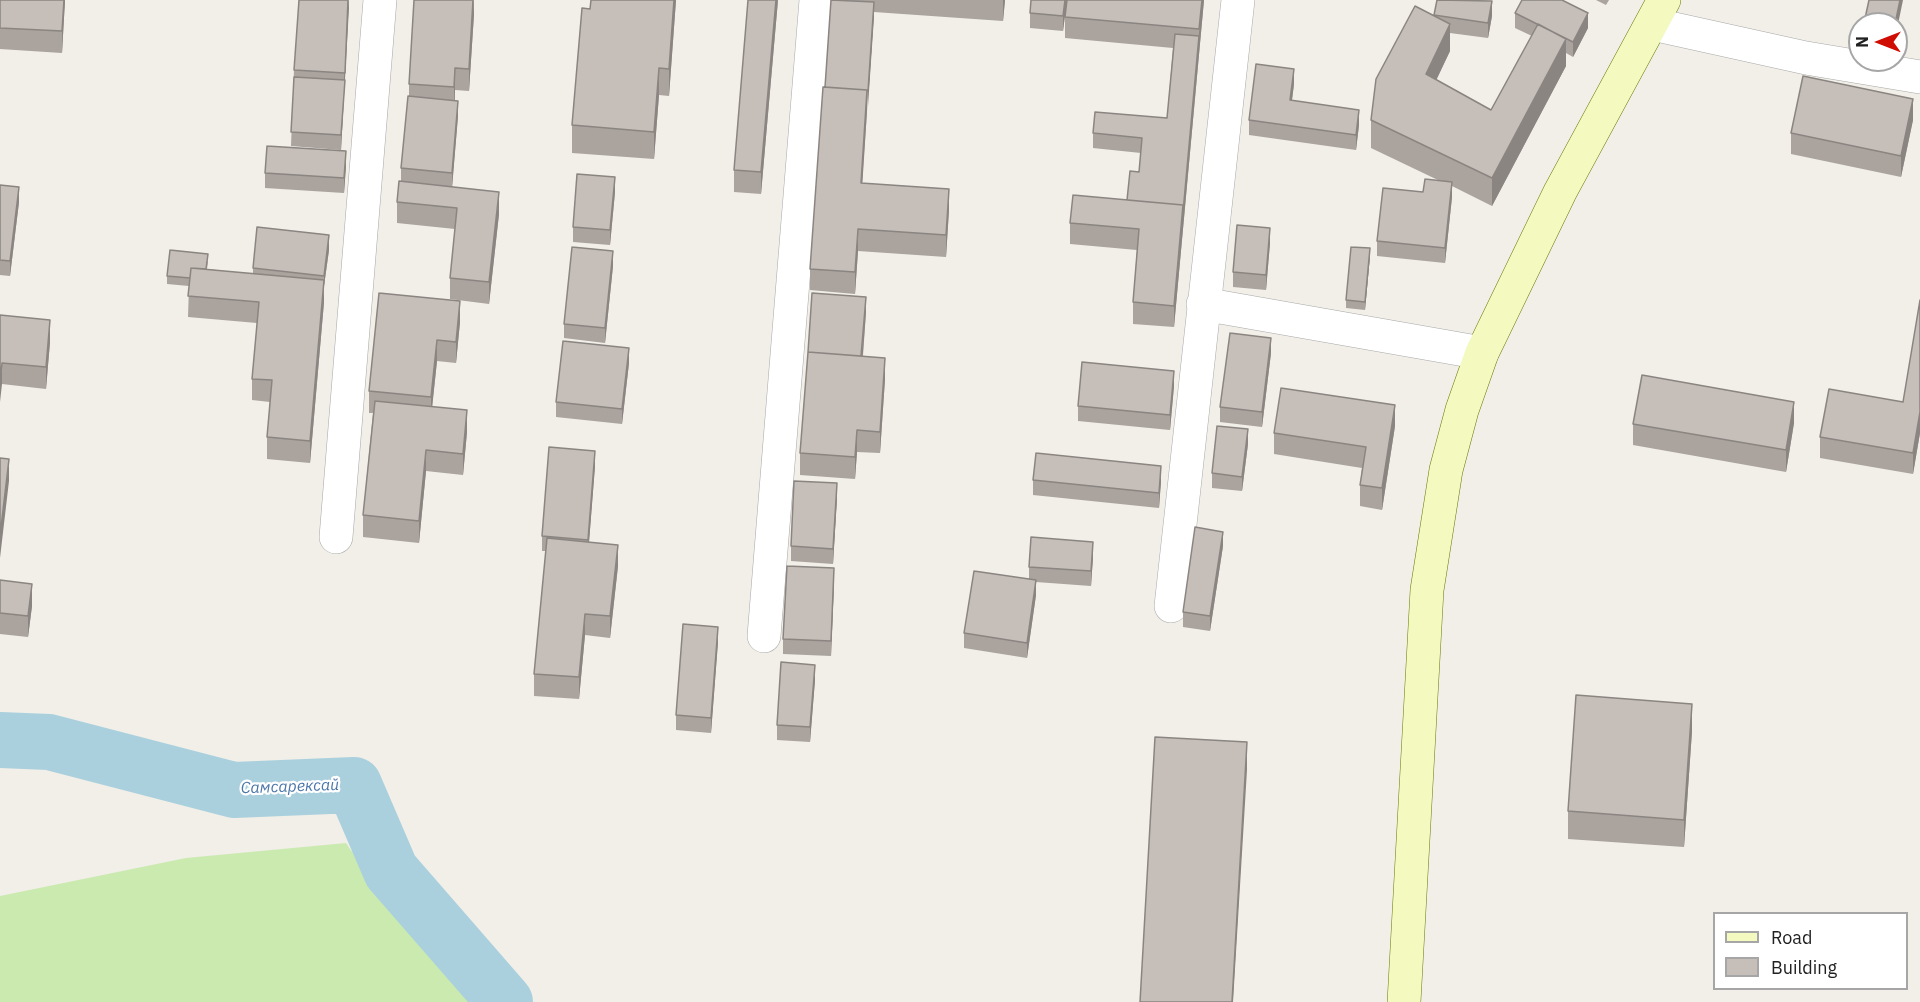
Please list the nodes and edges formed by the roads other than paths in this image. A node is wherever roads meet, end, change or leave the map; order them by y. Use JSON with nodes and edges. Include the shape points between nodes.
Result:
{"nodes":[{"id":1,"x":380,"y":0,"type":"edge"},
{"id":2,"x":816,"y":0,"type":"edge"},
{"id":3,"x":1238,"y":0,"type":"edge"},
{"id":4,"x":1658,"y":12,"type":"edge"},
{"id":5,"x":1920,"y":77,"type":"edge"},
{"id":6,"x":1203,"y":304,"type":"junction"},
{"id":7,"x":1482,"y":353,"type":"junction"},
{"id":8,"x":336,"y":537,"type":"dead end"},
{"id":9,"x":1171,"y":606,"type":"dead end"},
{"id":10,"x":764,"y":636,"type":"dead end"},
{"id":11,"x":1404,"y":1002,"type":"edge"}],
"edges":[{"from":1,"to":8,"type":"street"},
{"from":2,"to":10,"type":"street"},
{"from":3,"to":6,"type":"street"},
{"from":4,"to":5,"type":"street","via":[[1806,58]]},
{"from":4,"to":7,"type":"main road","via":[[1560,192]]},
{"from":6,"to":7,"type":"street"},
{"from":6,"to":9,"type":"street"},
{"from":7,"to":11,"type":"main road","via":[[1446,470],[1427,590]]}]}
